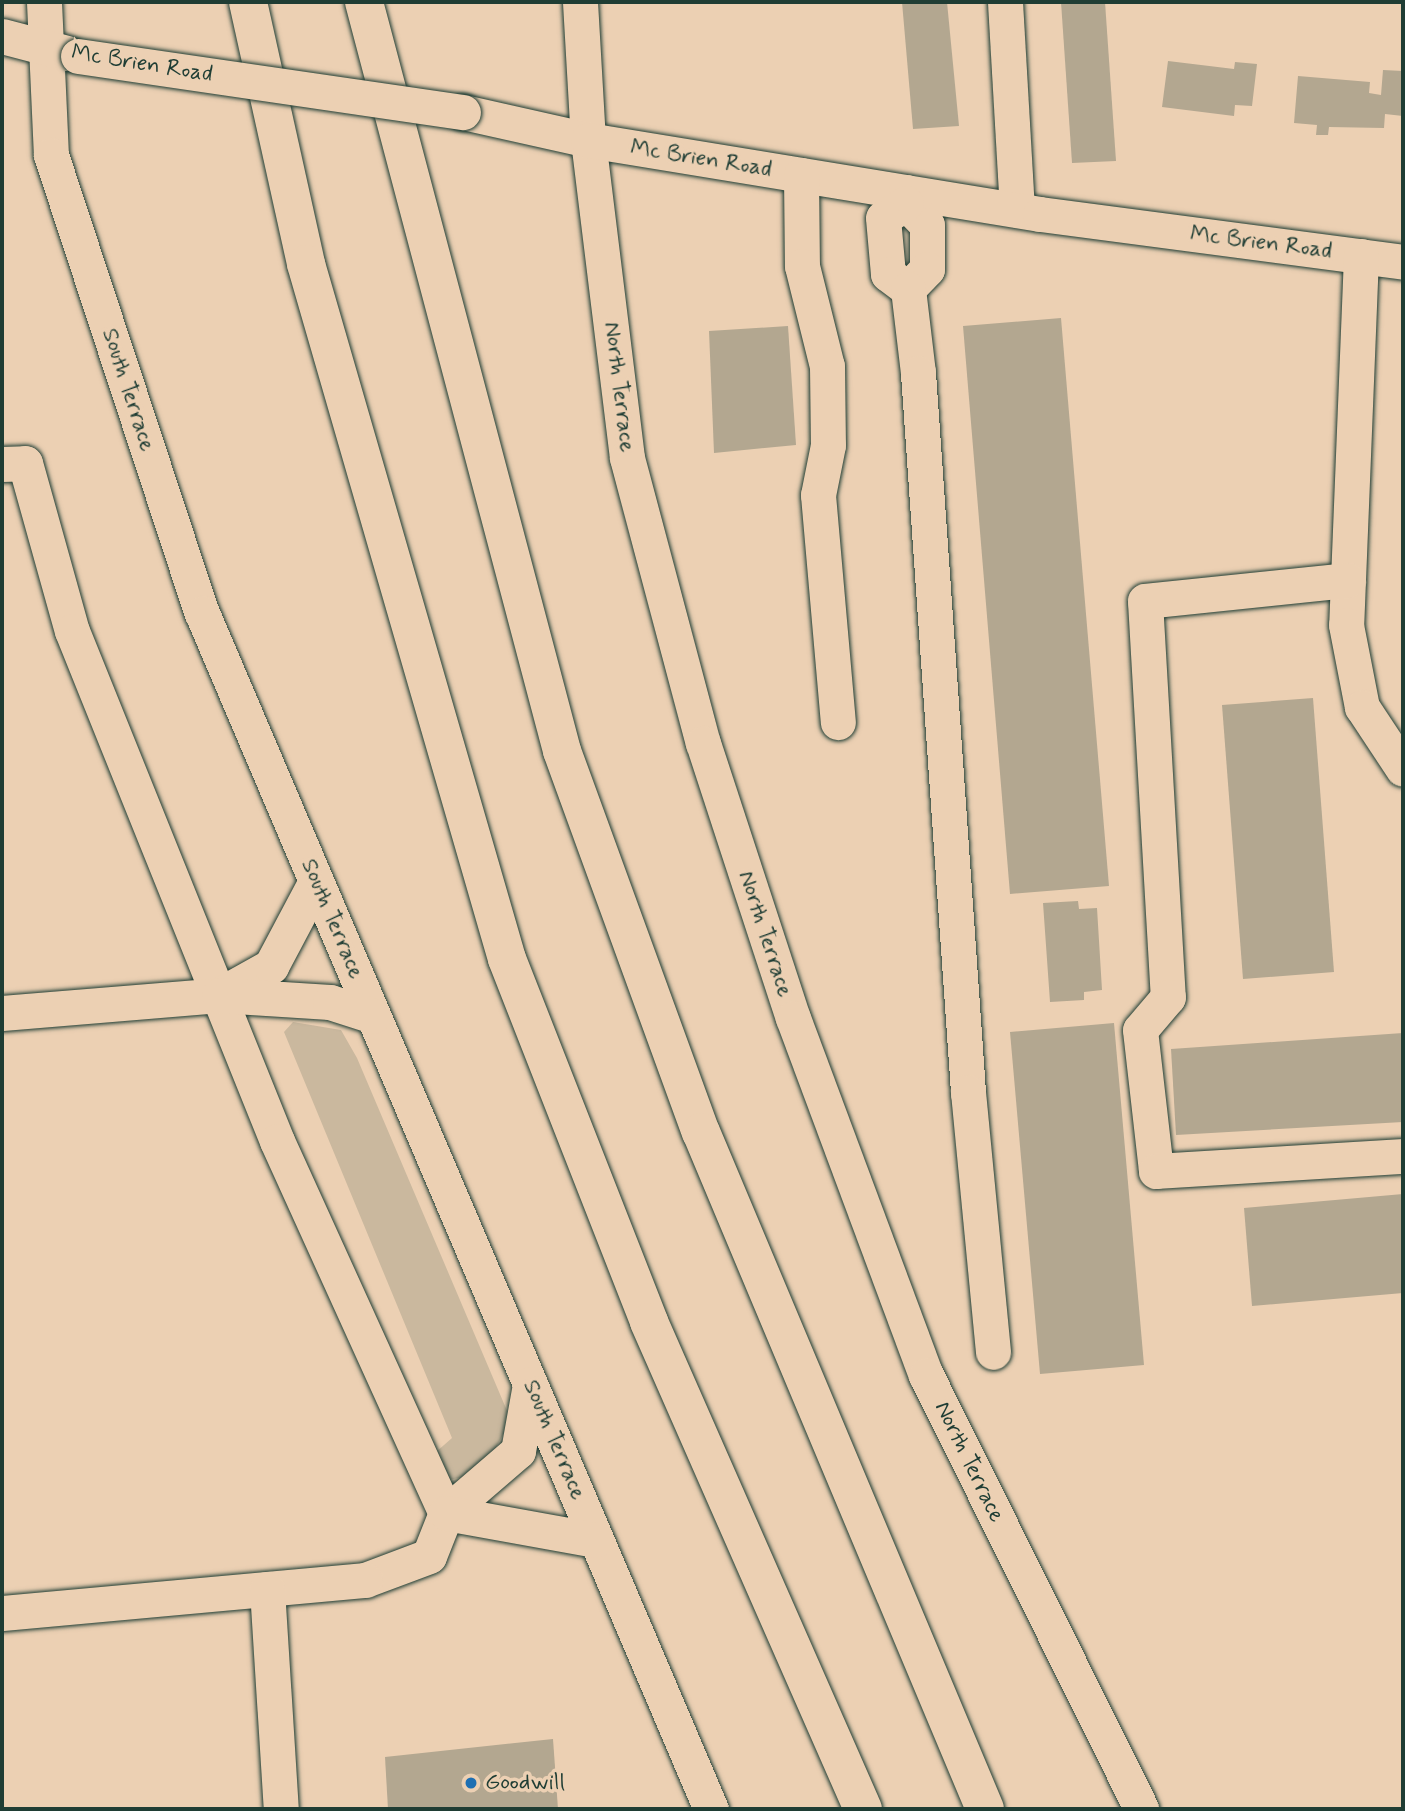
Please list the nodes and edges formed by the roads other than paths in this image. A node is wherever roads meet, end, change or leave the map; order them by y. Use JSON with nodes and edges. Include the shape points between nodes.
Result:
{"nodes":[{"id":1,"x":44,"y":2,"type":"edge"},
{"id":2,"x":248,"y":2,"type":"edge"},
{"id":3,"x":364,"y":2,"type":"edge"},
{"id":4,"x":580,"y":2,"type":"edge"},
{"id":5,"x":1005,"y":2,"type":"edge"},
{"id":6,"x":2,"y":36,"type":"edge"},
{"id":7,"x":63,"y":52,"type":"junction"},
{"id":8,"x":589,"y":140,"type":"junction"},
{"id":9,"x":801,"y":175,"type":"junction"},
{"id":10,"x":906,"y":197,"type":"junction"},
{"id":11,"x":1017,"y":210,"type":"junction"},
{"id":12,"x":1361,"y":256,"type":"junction"},
{"id":13,"x":1403,"y":262,"type":"edge"},
{"id":14,"x":2,"y":464,"type":"edge"},
{"id":15,"x":1348,"y":580,"type":"junction"},
{"id":16,"x":838,"y":722,"type":"dead end"},
{"id":17,"x":1403,"y":769,"type":"edge"},
{"id":18,"x":316,"y":881,"type":"junction"},
{"id":19,"x":219,"y":995,"type":"junction"},
{"id":20,"x":2,"y":1013,"type":"edge"},
{"id":21,"x":373,"y":1016,"type":"junction"},
{"id":22,"x":1403,"y":1156,"type":"edge"},
{"id":23,"x":993,"y":1353,"type":"dead end"},
{"id":24,"x":530,"y":1384,"type":"junction"},
{"id":25,"x":446,"y":1513,"type":"junction"},
{"id":26,"x":596,"y":1540,"type":"junction"},
{"id":27,"x":267,"y":1589,"type":"junction"},
{"id":28,"x":2,"y":1613,"type":"edge"},
{"id":29,"x":705,"y":1806,"type":"edge"},
{"id":30,"x":281,"y":1809,"type":"edge"},
{"id":31,"x":863,"y":1809,"type":"edge"},
{"id":32,"x":985,"y":1809,"type":"edge"},
{"id":33,"x":1141,"y":1809,"type":"edge"}],
"edges":[{"from":1,"to":7,"type":"street","name":"South Terrace"},
{"from":2,"to":31,"type":"highway","via":[[306,264],[507,959],[649,1322]]},
{"from":3,"to":32,"type":"highway","via":[[562,751],[701,1132]]},
{"from":4,"to":8,"type":"street","name":"North Terrace"},
{"from":5,"to":11,"type":"street"},
{"from":6,"to":7,"type":"street","name":"Mc Brien Road"},
{"from":7,"to":8,"type":"street","name":"Mc Brien Road","bridge":true,"via":[[463,111]]},
{"from":7,"to":18,"type":"street","name":"South Terrace","via":[[51,155],[202,613]]},
{"from":8,"to":9,"type":"street","name":"Mc Brien Road"},
{"from":8,"to":33,"type":"street","name":"North Terrace","via":[[627,457],[703,743],[789,1004],[926,1375]]},
{"from":9,"to":10,"type":"street","name":"Mc Brien Road"},
{"from":9,"to":16,"type":"street","via":[[802,266],[827,366],[828,445],[818,495]]},
{"from":10,"to":11,"type":"street","name":"Mc Brien Road"},
{"from":10,"to":23,"type":"street","via":[[927,225],[927,269],[908,289]]},
{"from":11,"to":12,"type":"street","name":"Mc Brien Road"},
{"from":12,"to":13,"type":"street","name":"Mc Brien Road"},
{"from":12,"to":15,"type":"street"},
{"from":14,"to":19,"type":"street","via":[[25,463],[72,632]]},
{"from":15,"to":17,"type":"street","via":[[1346,625],[1362,707]]},
{"from":15,"to":22,"type":"street","via":[[1145,601],[1168,997],[1140,1030],[1156,1171]]},
{"from":18,"to":19,"type":"street","via":[[271,966]]},
{"from":18,"to":21,"type":"street","name":"South Terrace"},
{"from":19,"to":20,"type":"street"},
{"from":19,"to":21,"type":"street","via":[[330,1002]]},
{"from":19,"to":25,"type":"street","via":[[284,1158]]},
{"from":21,"to":24,"type":"street","name":"South Terrace"},
{"from":24,"to":25,"type":"street","via":[[518,1451]]},
{"from":24,"to":26,"type":"street","name":"South Terrace"},
{"from":25,"to":26,"type":"street"},
{"from":25,"to":27,"type":"street","via":[[429,1556],[365,1580]]},
{"from":26,"to":29,"type":"street","name":"South Terrace"},
{"from":27,"to":28,"type":"street"},
{"from":27,"to":30,"type":"street"}]}
